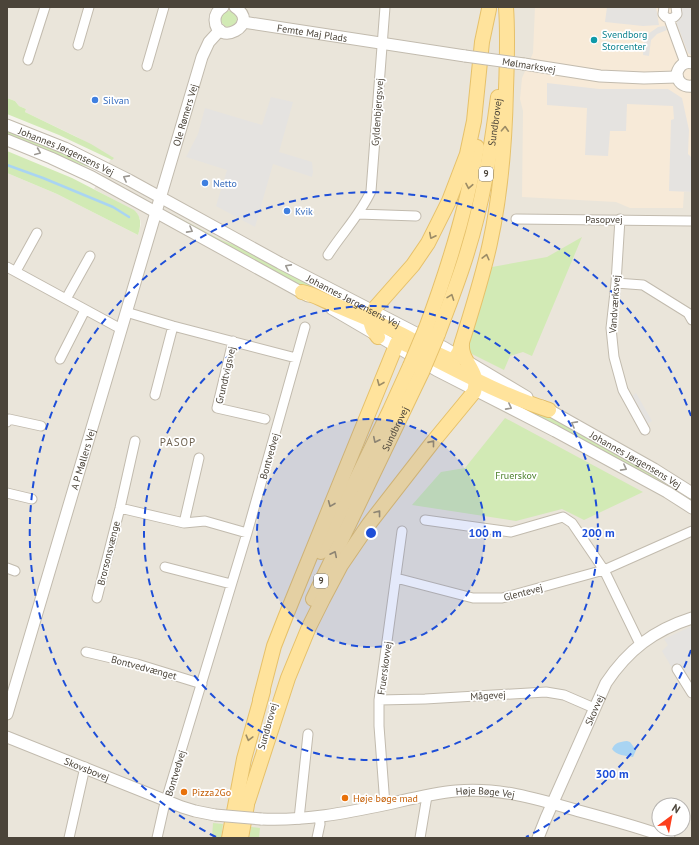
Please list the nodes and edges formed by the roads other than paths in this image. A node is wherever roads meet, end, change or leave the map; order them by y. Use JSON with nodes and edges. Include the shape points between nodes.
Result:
{"nodes":[{"id":1,"x":45,"y":7,"type":"edge"},
{"id":2,"x":89,"y":7,"type":"edge"},
{"id":3,"x":164,"y":7,"type":"edge"},
{"id":4,"x":223,"y":7,"type":"edge"},
{"id":5,"x":235,"y":7,"type":"edge"},
{"id":6,"x":385,"y":7,"type":"edge"},
{"id":7,"x":505,"y":7,"type":"edge"},
{"id":8,"x":664,"y":7,"type":"edge"},
{"id":9,"x":676,"y":7,"type":"edge"},
{"id":10,"x":489,"y":8,"type":"edge"},
{"id":11,"x":669,"y":19,"type":"junction"},
{"id":12,"x":243,"y":22,"type":"junction"},
{"id":13,"x":220,"y":30,"type":"junction"},
{"id":14,"x":382,"y":43,"type":"junction"},
{"id":15,"x":78,"y":45,"type":"dead end"},
{"id":16,"x":28,"y":60,"type":"dead end"},
{"id":17,"x":689,"y":63,"type":"edge"},
{"id":18,"x":147,"y":66,"type":"dead end"},
{"id":19,"x":677,"y":76,"type":"junction"},
{"id":20,"x":692,"y":86,"type":"edge"},
{"id":21,"x":7,"y":125,"type":"edge"},
{"id":22,"x":7,"y":140,"type":"edge"},
{"id":23,"x":158,"y":204,"type":"junction"},
{"id":24,"x":358,"y":214,"type":"junction"},
{"id":25,"x":416,"y":216,"type":"dead end"},
{"id":26,"x":516,"y":219,"type":"dead end"},
{"id":27,"x":620,"y":219,"type":"junction"},
{"id":28,"x":692,"y":221,"type":"edge"},
{"id":29,"x":37,"y":233,"type":"dead end"},
{"id":30,"x":328,"y":255,"type":"dead end"},
{"id":31,"x":90,"y":256,"type":"dead end"},
{"id":32,"x":7,"y":267,"type":"edge"},
{"id":33,"x":16,"y":272,"type":"junction"},
{"id":34,"x":616,"y":283,"type":"junction"},
{"id":35,"x":302,"y":292,"type":"junction"},
{"id":36,"x":66,"y":299,"type":"junction"},
{"id":37,"x":85,"y":310,"type":"junction"},
{"id":38,"x":126,"y":312,"type":"junction"},
{"id":39,"x":372,"y":315,"type":"junction"},
{"id":40,"x":692,"y":320,"type":"edge"},
{"id":41,"x":173,"y":326,"type":"junction"},
{"id":42,"x":305,"y":327,"type":"dead end"},
{"id":43,"x":121,"y":329,"type":"junction"},
{"id":44,"x":432,"y":331,"type":"junction"},
{"id":45,"x":378,"y":337,"type":"junction"},
{"id":46,"x":233,"y":341,"type":"junction"},
{"id":47,"x":395,"y":347,"type":"junction"},
{"id":48,"x":462,"y":354,"type":"junction"},
{"id":49,"x":296,"y":358,"type":"junction"},
{"id":50,"x":60,"y":359,"type":"dead end"},
{"id":51,"x":416,"y":369,"type":"junction"},
{"id":52,"x":475,"y":385,"type":"junction"},
{"id":53,"x":155,"y":395,"type":"dead end"},
{"id":54,"x":549,"y":410,"type":"junction"},
{"id":55,"x":265,"y":419,"type":"dead end"},
{"id":56,"x":7,"y":422,"type":"edge"},
{"id":57,"x":41,"y":426,"type":"dead end"},
{"id":58,"x":645,"y":430,"type":"dead end"},
{"id":59,"x":135,"y":441,"type":"dead end"},
{"id":60,"x":199,"y":458,"type":"dead end"},
{"id":61,"x":7,"y":493,"type":"edge"},
{"id":62,"x":692,"y":493,"type":"edge"},
{"id":63,"x":32,"y":499,"type":"dead end"},
{"id":64,"x":120,"y":508,"type":"junction"},
{"id":65,"x":692,"y":508,"type":"edge"},
{"id":66,"x":425,"y":520,"type":"dead end"},
{"id":67,"x":184,"y":523,"type":"junction"},
{"id":68,"x":692,"y":530,"type":"edge"},
{"id":69,"x":402,"y":531,"type":"dead end"},
{"id":70,"x":247,"y":533,"type":"junction"},
{"id":71,"x":165,"y":567,"type":"dead end"},
{"id":72,"x":604,"y":570,"type":"junction"},
{"id":73,"x":396,"y":578,"type":"junction"},
{"id":74,"x":231,"y":584,"type":"junction"},
{"id":75,"x":97,"y":598,"type":"dead end"},
{"id":76,"x":692,"y":618,"type":"edge"},
{"id":77,"x":640,"y":644,"type":"junction"},
{"id":78,"x":86,"y":652,"type":"dead end"},
{"id":79,"x":677,"y":669,"type":"dead end"},
{"id":80,"x":202,"y":684,"type":"junction"},
{"id":81,"x":692,"y":694,"type":"edge"},
{"id":82,"x":260,"y":700,"type":"junction"},
{"id":83,"x":379,"y":700,"type":"junction"},
{"id":84,"x":594,"y":708,"type":"junction"},
{"id":85,"x":7,"y":714,"type":"edge"},
{"id":86,"x":308,"y":734,"type":"dead end"},
{"id":87,"x":7,"y":737,"type":"edge"},
{"id":88,"x":85,"y":768,"type":"junction"},
{"id":89,"x":427,"y":796,"type":"junction"},
{"id":90,"x":167,"y":800,"type":"junction"},
{"id":91,"x":248,"y":801,"type":"junction"},
{"id":92,"x":553,"y":802,"type":"junction"},
{"id":93,"x":385,"y":805,"type":"junction"},
{"id":94,"x":319,"y":816,"type":"junction"},
{"id":95,"x":299,"y":818,"type":"junction"},
{"id":96,"x":69,"y":838,"type":"edge"},
{"id":97,"x":157,"y":838,"type":"edge"},
{"id":98,"x":229,"y":838,"type":"edge"},
{"id":99,"x":241,"y":838,"type":"edge"},
{"id":100,"x":317,"y":838,"type":"edge"},
{"id":101,"x":420,"y":838,"type":"edge"},
{"id":102,"x":538,"y":838,"type":"edge"},
{"id":103,"x":669,"y":838,"type":"edge"}],
"edges":[{"from":1,"to":16,"type":"street"},
{"from":2,"to":15,"type":"street"},
{"from":3,"to":18,"type":"street"},
{"from":4,"to":13,"type":"street","via":[[215,19]]},
{"from":5,"to":12,"type":"street","via":[[242,13]]},
{"from":6,"to":14,"type":"street","name":"Gyldenbjergsvej"},
{"from":44,"to":7,"type":"main road","name":"Sundbrovej","number":"9","one_way":true,"via":[[467,253],[475,224],[490,157],[500,84]]},
{"from":48,"to":7,"type":"main road","one_way":true,"via":[[490,243],[500,183],[506,108],[508,28]]},
{"from":8,"to":11,"type":"street","via":[[663,14]]},
{"from":9,"to":11,"type":"street","via":[[677,14]]},
{"from":10,"to":39,"type":"main road","one_way":true,"via":[[482,42],[474,121],[458,181],[428,243],[413,265],[377,305]]},
{"from":10,"to":44,"type":"main road","name":"Sundbrovej","number":"9","one_way":true,"via":[[484,101],[472,174]]},
{"from":11,"to":17,"type":"street"},
{"from":12,"to":13,"type":"street","via":[[236,32]]},
{"from":12,"to":14,"type":"street","name":"Femte Maj Plads"},
{"from":13,"to":23,"type":"street","name":"Ole Rømers Vej","via":[[203,53]]},
{"from":14,"to":19,"type":"street","name":"Mølmarksvej","bridge":true,"via":[[600,76]]},
{"from":14,"to":24,"type":"street","name":"Gyldenbjergsvej","via":[[371,191]]},
{"from":17,"to":19,"type":"street","via":[[678,70]]},
{"from":19,"to":20,"type":"street","via":[[684,86]]},
{"from":23,"to":21,"type":"street","name":"Johannes Jørgensens Vej","one_way":true,"via":[[65,148]]},
{"from":22,"to":23,"type":"street","name":"Johannes Jørgensens Vej","one_way":true},
{"from":23,"to":35,"type":"street","name":"Johannes Jørgensens Vej","one_way":true},
{"from":23,"to":38,"type":"street","name":"A P Møllers Vej"},
{"from":39,"to":23,"type":"street","name":"Johannes Jørgensens Vej","one_way":true,"via":[[280,263]]},
{"from":24,"to":25,"type":"street"},
{"from":24,"to":30,"type":"street","name":"Gyldenbjergsvej"},
{"from":26,"to":27,"type":"street","name":"Pasopvej"},
{"from":27,"to":28,"type":"street","name":"Pasopvej"},
{"from":27,"to":34,"type":"street","name":"Vandværksvej"},
{"from":29,"to":33,"type":"street"},
{"from":31,"to":36,"type":"street"},
{"from":32,"to":33,"type":"street"},
{"from":33,"to":36,"type":"street"},
{"from":34,"to":40,"type":"street","via":[[643,285],[688,313]]},
{"from":34,"to":58,"type":"street","name":"Vandværksvej","via":[[611,328],[614,357],[623,390]]},
{"from":35,"to":39,"type":"main road","via":[[331,304]]},
{"from":35,"to":45,"type":"street","name":"Johannes Jørgensens Vej"},
{"from":36,"to":37,"type":"street"},
{"from":37,"to":43,"type":"street"},
{"from":37,"to":50,"type":"street"},
{"from":38,"to":41,"type":"street","name":"Grundtvigsvej"},
{"from":38,"to":43,"type":"street","name":"A P Møllers Vej"},
{"from":39,"to":45,"type":"main road","via":[[373,330]]},
{"from":39,"to":48,"type":"main road","via":[[445,358],[454,360]]},
{"from":41,"to":46,"type":"street","name":"Grundtvigsvej"},
{"from":41,"to":53,"type":"street"},
{"from":42,"to":49,"type":"street","name":"Bontvedvej"},
{"from":43,"to":85,"type":"street","name":"A P Møllers Vej"},
{"from":44,"to":51,"type":"main road","name":"Sundbrovej","number":"9","bridge":true},
{"from":45,"to":47,"type":"street","name":"Johannes Jørgensens Vej"},
{"from":46,"to":49,"type":"street","name":"Grundtvigsvej"},
{"from":46,"to":55,"type":"street","name":"Grundtvigsvej","via":[[217,408]]},
{"from":47,"to":52,"type":"main road","via":[[399,342],[403,343]]},
{"from":47,"to":82,"type":"main road","one_way":true,"via":[[285,618],[272,652]]},
{"from":48,"to":52,"type":"main road","via":[[473,372]]},
{"from":48,"to":54,"type":"street","name":"Johannes Jørgensens Vej"},
{"from":49,"to":70,"type":"street","name":"Bontvedvej"},
{"from":51,"to":82,"type":"main road","name":"Sundbrovej","number":"9","one_way":true,"via":[[390,410],[313,568]]},
{"from":91,"to":51,"type":"main road","name":"Sundbrovej","number":"9","one_way":true,"via":[[267,722],[300,630],[401,416]]},
{"from":52,"to":54,"type":"main road"},
{"from":52,"to":65,"type":"street","name":"Johannes Jørgensens Vej","one_way":true},
{"from":91,"to":52,"type":"main road","one_way":true,"via":[[288,678],[309,627],[341,565],[432,442],[471,396]]},
{"from":62,"to":54,"type":"street","name":"Johannes Jørgensens Vej","one_way":true},
{"from":56,"to":57,"type":"street","via":[[9,419]]},
{"from":59,"to":64,"type":"street","name":"Brorsonsvænge"},
{"from":60,"to":67,"type":"street"},
{"from":61,"to":63,"type":"street"},
{"from":64,"to":67,"type":"street","name":"Brorsonsvænge"},
{"from":64,"to":75,"type":"street","name":"Brorsonsvænge"},
{"from":66,"to":72,"type":"street","via":[[511,532],[563,517],[572,524]]},
{"from":67,"to":70,"type":"street","name":"Brorsonsvænge","via":[[205,521]]},
{"from":68,"to":72,"type":"street","name":"Glentevej"},
{"from":69,"to":73,"type":"street","name":"Fruerskovvej"},
{"from":70,"to":74,"type":"street","name":"Bontvedvej"},
{"from":71,"to":74,"type":"street"},
{"from":72,"to":73,"type":"street","name":"Glentevej","via":[[502,598],[474,598]]},
{"from":72,"to":77,"type":"street"},
{"from":73,"to":83,"type":"street","name":"Fruerskovvej"},
{"from":74,"to":80,"type":"street","name":"Bontvedvej"},
{"from":76,"to":77,"type":"street","name":"Skovvej","via":[[658,632]]},
{"from":77,"to":84,"type":"street","name":"Skovvej","via":[[616,669]]},
{"from":78,"to":80,"type":"street","name":"Bontvedvænget"},
{"from":79,"to":81,"type":"street"},
{"from":80,"to":90,"type":"street","name":"Bontvedvej"},
{"from":82,"to":98,"type":"main road","name":"Sundbrovej","number":"9","one_way":true,"via":[[240,773]]},
{"from":83,"to":84,"type":"street","name":"Mågevej","via":[[546,692],[564,695]]},
{"from":83,"to":93,"type":"street","name":"Fruerskovvej"},
{"from":84,"to":92,"type":"street","name":"Skovvej"},
{"from":86,"to":95,"type":"street"},
{"from":87,"to":88,"type":"street","name":"Skovsbovej"},
{"from":88,"to":90,"type":"street","name":"Skovsbovej"},
{"from":88,"to":96,"type":"street"},
{"from":89,"to":92,"type":"street","name":"Høje Bøge Vej","via":[[456,791],[497,791]]},
{"from":89,"to":93,"type":"street","name":"Høje Bøge Vej"},
{"from":89,"to":101,"type":"street"},
{"from":90,"to":95,"type":"street","name":"Høje Bøge Vej","bridge":true,"via":[[189,809],[215,815],[261,819]]},
{"from":90,"to":97,"type":"street","name":"Bontvedvej"},
{"from":91,"to":99,"type":"main road","name":"Sundbrovej","number":"9"},
{"from":92,"to":102,"type":"street","name":"Skovvej"},
{"from":92,"to":103,"type":"street","name":"Høje Bøge Vej"},
{"from":93,"to":94,"type":"street","name":"Høje Bøge Vej"},
{"from":94,"to":95,"type":"street","name":"Høje Bøge Vej"},
{"from":94,"to":100,"type":"street"}]}
